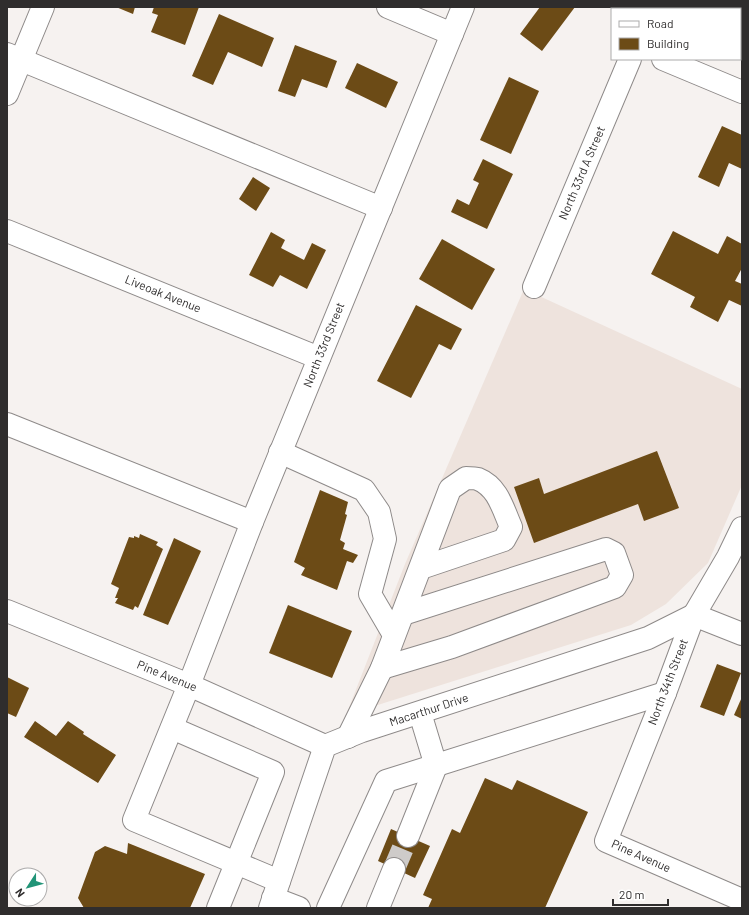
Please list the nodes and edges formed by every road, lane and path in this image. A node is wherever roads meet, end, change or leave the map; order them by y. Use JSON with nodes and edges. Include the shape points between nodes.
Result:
{"nodes":[{"id":1,"x":43,"y":7,"type":"edge"},
{"id":2,"x":388,"y":7,"type":"edge"},
{"id":3,"x":463,"y":7,"type":"edge"},
{"id":4,"x":452,"y":34,"type":"junction"},
{"id":5,"x":14,"y":57,"type":"edge"},
{"id":6,"x":630,"y":60,"type":"edge"},
{"id":7,"x":665,"y":60,"type":"edge"},
{"id":8,"x":742,"y":92,"type":"edge"},
{"id":9,"x":7,"y":94,"type":"edge"},
{"id":10,"x":381,"y":208,"type":"junction"},
{"id":11,"x":7,"y":231,"type":"edge"},
{"id":12,"x":534,"y":287,"type":"dead end"},
{"id":13,"x":319,"y":358,"type":"junction"},
{"id":14,"x":7,"y":424,"type":"edge"},
{"id":15,"x":280,"y":452,"type":"junction"},
{"id":16,"x":252,"y":522,"type":"junction"},
{"id":17,"x":742,"y":528,"type":"edge"},
{"id":18,"x":421,"y":568,"type":"junction"},
{"id":19,"x":7,"y":611,"type":"edge"},
{"id":20,"x":402,"y":614,"type":"junction"},
{"id":21,"x":694,"y":615,"type":"junction"},
{"id":22,"x":742,"y":634,"type":"edge"},
{"id":23,"x":394,"y":635,"type":"junction"},
{"id":24,"x":382,"y":668,"type":"junction"},
{"id":25,"x":189,"y":685,"type":"junction"},
{"id":26,"x":665,"y":693,"type":"junction"},
{"id":27,"x":420,"y":713,"type":"junction"},
{"id":28,"x":172,"y":728,"type":"junction"},
{"id":29,"x":348,"y":737,"type":"junction"},
{"id":30,"x":326,"y":746,"type":"junction"},
{"id":31,"x":436,"y":766,"type":"junction"},
{"id":32,"x":408,"y":836,"type":"tunnel mouth"},
{"id":33,"x":606,"y":841,"type":"joint"},
{"id":34,"x":236,"y":863,"type":"junction"},
{"id":35,"x":394,"y":869,"type":"tunnel mouth"},
{"id":36,"x":274,"y":896,"type":"edge"},
{"id":37,"x":742,"y":900,"type":"edge"},
{"id":38,"x":218,"y":908,"type":"edge"},
{"id":39,"x":299,"y":908,"type":"edge"},
{"id":40,"x":328,"y":908,"type":"edge"},
{"id":41,"x":378,"y":908,"type":"edge"}],
"edges":[{"from":1,"to":5,"type":"street"},
{"from":2,"to":4,"type":"street"},
{"from":3,"to":4,"type":"street","name":"North 33rd Street"},
{"from":4,"to":10,"type":"street","name":"North 33rd Street"},
{"from":5,"to":9,"type":"street"},
{"from":5,"to":10,"type":"street"},
{"from":6,"to":12,"type":"street","name":"North 33rd A Street"},
{"from":7,"to":8,"type":"street"},
{"from":10,"to":13,"type":"street","name":"North 33rd Street"},
{"from":11,"to":13,"type":"street","name":"Liveoak Avenue"},
{"from":13,"to":15,"type":"street","name":"North 33rd Street"},
{"from":14,"to":16,"type":"street"},
{"from":15,"to":16,"type":"street","name":"North 33rd Street"},
{"from":15,"to":23,"type":"street","via":[[364,490],[379,512],[385,539],[370,594]]},
{"from":16,"to":25,"type":"street","name":"North 33rd Street"},
{"from":17,"to":21,"type":"street","name":"North 34th Street"},
{"from":18,"to":18,"type":"street","via":[[504,540],[511,527],[497,493],[490,486],[478,479],[466,478],[450,489]]},
{"from":18,"to":20,"type":"street"},
{"from":19,"to":25,"type":"street","name":"Pine Avenue"},
{"from":20,"to":23,"type":"street"},
{"from":20,"to":24,"type":"street","via":[[606,549],[614,553],[622,575],[614,587],[452,647]]},
{"from":21,"to":22,"type":"street"},
{"from":21,"to":26,"type":"street","name":"North 34th Street"},
{"from":21,"to":27,"type":"street","name":"Macarthur Drive","via":[[648,638]]},
{"from":23,"to":24,"type":"street"},
{"from":24,"to":29,"type":"street"},
{"from":25,"to":28,"type":"street","name":"North 33rd Street"},
{"from":25,"to":30,"type":"street","name":"Pine Avenue"},
{"from":26,"to":31,"type":"street"},
{"from":26,"to":33,"type":"street","name":"North 34th Street"},
{"from":27,"to":29,"type":"street","name":"Macarthur Drive"},
{"from":27,"to":31,"type":"street"},
{"from":28,"to":34,"type":"street","via":[[273,772]]},
{"from":28,"to":34,"type":"street","name":"North 33rd Street","via":[[134,820]]},
{"from":29,"to":30,"type":"street","name":"Macarthur Drive"},
{"from":30,"to":36,"type":"street"},
{"from":31,"to":32,"type":"street"},
{"from":31,"to":40,"type":"street","via":[[386,781]]},
{"from":33,"to":37,"type":"street","name":"Pine Avenue"},
{"from":34,"to":36,"type":"street"},
{"from":34,"to":38,"type":"street"},
{"from":35,"to":41,"type":"street"},
{"from":36,"to":39,"type":"street"}]}
